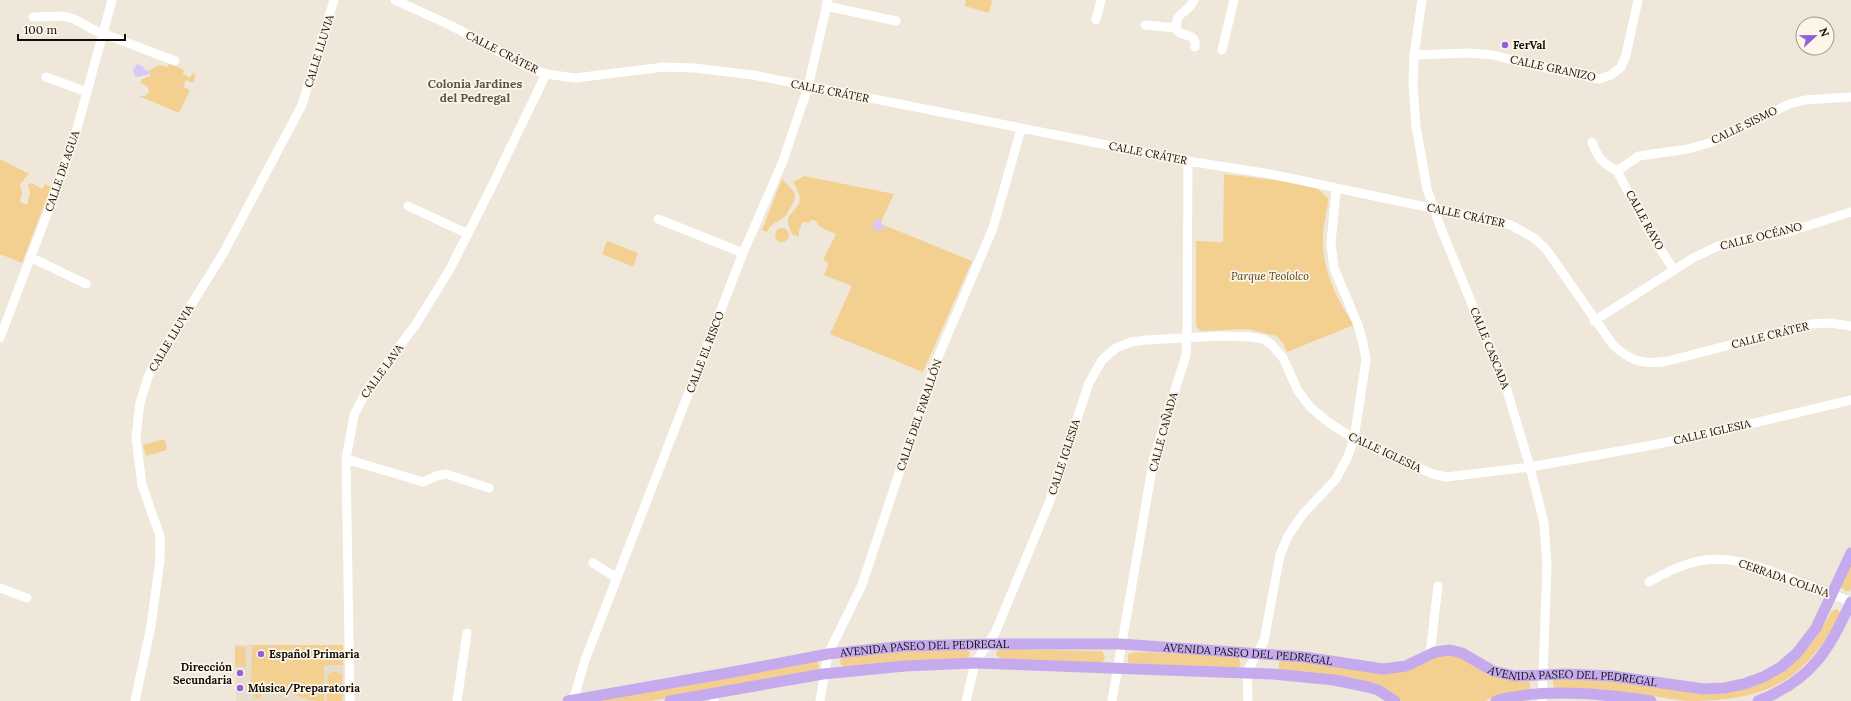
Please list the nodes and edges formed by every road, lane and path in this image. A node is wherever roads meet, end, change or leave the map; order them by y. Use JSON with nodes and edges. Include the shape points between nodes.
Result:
{"nodes":[{"id":1,"x":112,"y":0,"type":"edge"},
{"id":2,"x":334,"y":0,"type":"edge"},
{"id":3,"x":395,"y":0,"type":"edge"},
{"id":4,"x":1101,"y":0,"type":"edge"},
{"id":5,"x":1194,"y":0,"type":"edge"},
{"id":6,"x":1234,"y":0,"type":"edge"},
{"id":7,"x":1422,"y":0,"type":"edge"},
{"id":8,"x":1638,"y":0,"type":"edge"},
{"id":9,"x":827,"y":3,"type":"edge"},
{"id":10,"x":33,"y":16,"type":"dead end"},
{"id":11,"x":1096,"y":20,"type":"dead end"},
{"id":12,"x":896,"y":21,"type":"dead end"},
{"id":13,"x":1145,"y":25,"type":"dead end"},
{"id":14,"x":1176,"y":28,"type":"junction"},
{"id":15,"x":103,"y":33,"type":"junction"},
{"id":16,"x":1195,"y":47,"type":"dead end"},
{"id":17,"x":1222,"y":50,"type":"dead end"},
{"id":18,"x":1414,"y":56,"type":"junction"},
{"id":19,"x":174,"y":62,"type":"dead end"},
{"id":20,"x":546,"y":74,"type":"junction"},
{"id":21,"x":46,"y":78,"type":"dead end"},
{"id":22,"x":808,"y":87,"type":"junction"},
{"id":23,"x":87,"y":92,"type":"junction"},
{"id":24,"x":1851,"y":97,"type":"edge"},
{"id":25,"x":1021,"y":129,"type":"junction"},
{"id":26,"x":1592,"y":142,"type":"dead end"},
{"id":27,"x":1188,"y":161,"type":"junction"},
{"id":28,"x":1617,"y":170,"type":"junction"},
{"id":29,"x":1336,"y":189,"type":"junction"},
{"id":30,"x":408,"y":206,"type":"dead end"},
{"id":31,"x":1434,"y":209,"type":"junction"},
{"id":32,"x":1851,"y":212,"type":"edge"},
{"id":33,"x":658,"y":219,"type":"dead end"},
{"id":34,"x":468,"y":234,"type":"junction"},
{"id":35,"x":743,"y":253,"type":"junction"},
{"id":36,"x":30,"y":257,"type":"junction"},
{"id":37,"x":1674,"y":270,"type":"junction"},
{"id":38,"x":86,"y":284,"type":"dead end"},
{"id":39,"x":1594,"y":321,"type":"junction"},
{"id":40,"x":1851,"y":326,"type":"edge"},
{"id":41,"x":0,"y":338,"type":"edge"},
{"id":42,"x":1187,"y":338,"type":"junction"},
{"id":43,"x":1851,"y":400,"type":"edge"},
{"id":44,"x":1354,"y":439,"type":"junction"},
{"id":45,"x":346,"y":459,"type":"junction"},
{"id":46,"x":1530,"y":467,"type":"junction"},
{"id":47,"x":489,"y":488,"type":"dead end"},
{"id":48,"x":1851,"y":553,"type":"edge"},
{"id":49,"x":593,"y":563,"type":"dead end"},
{"id":50,"x":617,"y":578,"type":"junction"},
{"id":51,"x":1649,"y":582,"type":"dead end"},
{"id":52,"x":1438,"y":586,"type":"dead end"},
{"id":53,"x":0,"y":588,"type":"edge"},
{"id":54,"x":1832,"y":594,"type":"junction"},
{"id":55,"x":27,"y":598,"type":"dead end"},
{"id":56,"x":1851,"y":602,"type":"edge"},
{"id":57,"x":467,"y":633,"type":"dead end"},
{"id":58,"x":987,"y":644,"type":"junction"},
{"id":59,"x":1121,"y":644,"type":"junction"},
{"id":60,"x":1257,"y":653,"type":"junction"},
{"id":61,"x":828,"y":654,"type":"junction"},
{"id":62,"x":1430,"y":654,"type":"junction"},
{"id":63,"x":975,"y":663,"type":"junction"},
{"id":64,"x":1118,"y":669,"type":"junction"},
{"id":65,"x":1247,"y":672,"type":"junction"},
{"id":66,"x":823,"y":674,"type":"junction"},
{"id":67,"x":1543,"y":676,"type":"junction"},
{"id":68,"x":714,"y":697,"type":"edge"},
{"id":69,"x":1542,"y":698,"type":"edge"},
{"id":70,"x":135,"y":701,"type":"edge"},
{"id":71,"x":350,"y":701,"type":"edge"},
{"id":72,"x":457,"y":701,"type":"edge"},
{"id":73,"x":571,"y":701,"type":"edge"},
{"id":74,"x":670,"y":701,"type":"edge"},
{"id":75,"x":820,"y":701,"type":"edge"},
{"id":76,"x":966,"y":701,"type":"edge"},
{"id":77,"x":1112,"y":701,"type":"edge"},
{"id":78,"x":1248,"y":701,"type":"edge"},
{"id":79,"x":1395,"y":701,"type":"edge"},
{"id":80,"x":1496,"y":701,"type":"edge"},
{"id":81,"x":1651,"y":701,"type":"edge"},
{"id":82,"x":1758,"y":701,"type":"edge"}],
"edges":[{"from":1,"to":15,"type":"street","name":"CALLE DE AGUA"},
{"from":2,"to":70,"type":"street","name":"CALLE LLUVIA","via":[[302,105],[224,252],[155,363],[140,403],[136,448],[142,485],[160,536],[160,559],[151,626]]},
{"from":3,"to":20,"type":"street","name":"CALLE CRÁTER","via":[[452,26],[525,66]]},
{"from":4,"to":11,"type":"street"},
{"from":5,"to":14,"type":"street","via":[[1191,6],[1179,14]]},
{"from":6,"to":17,"type":"street"},
{"from":7,"to":18,"type":"street","name":"CALLE CASCADA"},
{"from":8,"to":18,"type":"street","name":"CALLE GRANIZO","via":[[1621,67],[1611,75],[1599,79],[1493,55],[1468,53]]},
{"from":9,"to":12,"type":"street"},
{"from":9,"to":22,"type":"street","name":"CALLE EL RISCO"},
{"from":10,"to":15,"type":"street","via":[[69,17]]},
{"from":13,"to":14,"type":"street"},
{"from":14,"to":16,"type":"street","via":[[1180,33],[1194,39]]},
{"from":15,"to":19,"type":"street"},
{"from":15,"to":23,"type":"street","name":"CALLE DE AGUA"},
{"from":18,"to":31,"type":"street","name":"CALLE CASCADA","via":[[1416,126],[1427,189]]},
{"from":20,"to":22,"type":"street","name":"CALLE CRÁTER","via":[[575,78],[664,67],[687,68],[753,75]]},
{"from":20,"to":34,"type":"street","name":"CALLE LAVA"},
{"from":21,"to":23,"type":"street"},
{"from":22,"to":25,"type":"street","name":"CALLE CRÁTER"},
{"from":22,"to":35,"type":"street","name":"CALLE EL RISCO","via":[[783,161]]},
{"from":23,"to":36,"type":"street","name":"CALLE DE AGUA","via":[[64,169]]},
{"from":24,"to":28,"type":"street","name":"CALLE SISMO","via":[[1805,100],[1789,104],[1712,142],[1688,149],[1639,156]]},
{"from":25,"to":27,"type":"street","name":"CALLE CRÁTER"},
{"from":25,"to":61,"type":"street","name":"CALLE DEL FARALLÓN","via":[[993,228],[936,362],[862,585]]},
{"from":26,"to":28,"type":"street","via":[[1597,155],[1605,165]]},
{"from":27,"to":29,"type":"street","name":"CALLE CRÁTER","via":[[1270,174]]},
{"from":27,"to":42,"type":"street","name":"CALLE CAÑADA"},
{"from":28,"to":37,"type":"street","name":"CALLE RAYO","via":[[1651,235]]},
{"from":29,"to":31,"type":"street","name":"CALLE CRÁTER"},
{"from":29,"to":44,"type":"street","via":[[1331,244],[1334,268],[1358,325],[1366,360]]},
{"from":30,"to":34,"type":"street"},
{"from":31,"to":39,"type":"street","name":"CALLE CRÁTER","via":[[1511,225],[1534,238],[1546,249]]},
{"from":31,"to":46,"type":"street","name":"CALLE CASCADA","via":[[1506,387]]},
{"from":32,"to":37,"type":"street","name":"CALLE OCÉANO","via":[[1780,234],[1741,239],[1718,246]]},
{"from":33,"to":35,"type":"street"},
{"from":34,"to":45,"type":"street","name":"CALLE LAVA","via":[[416,324],[360,401],[350,430]]},
{"from":35,"to":50,"type":"street","name":"CALLE EL RISCO"},
{"from":36,"to":38,"type":"street"},
{"from":36,"to":41,"type":"street","name":"CALLE DE AGUA"},
{"from":37,"to":39,"type":"street","name":"CALLE OCÉANO"},
{"from":39,"to":40,"type":"street","name":"CALLE CRÁTER","via":[[1623,354],[1635,361],[1651,364],[1811,324]]},
{"from":42,"to":44,"type":"street","name":"CALLE IGLESIA","via":[[1263,339],[1283,358],[1298,391],[1310,407]]},
{"from":42,"to":58,"type":"street","name":"CALLE IGLESIA","via":[[1131,342],[1116,348],[1102,360],[1089,382],[1049,503],[995,633]]},
{"from":42,"to":59,"type":"street","name":"CALLE CAÑADA","via":[[1186,355],[1154,457]]},
{"from":43,"to":46,"type":"street","name":"CALLE IGLESIA","via":[[1708,434]]},
{"from":44,"to":46,"type":"street","name":"CALLE IGLESIA","via":[[1433,474],[1446,477]]},
{"from":44,"to":60,"type":"street","via":[[1336,479],[1303,514],[1288,536],[1280,555],[1264,641]]},
{"from":45,"to":47,"type":"street","via":[[423,482],[446,474]]},
{"from":45,"to":71,"type":"street","name":"CALLE LAVA"},
{"from":46,"to":67,"type":"street","name":"CALLE CASCADA","via":[[1541,508],[1546,544]]},
{"from":48,"to":54,"type":"main road","name":"AVENIDA PASEO DEL PEDREGAL"},
{"from":49,"to":50,"type":"street"},
{"from":50,"to":73,"type":"street","name":"CALLE EL RISCO"},
{"from":51,"to":54,"type":"street","name":"CERRADA COLINA","via":[[1692,562],[1736,560]]},
{"from":52,"to":62,"type":"street"},
{"from":53,"to":55,"type":"street"},
{"from":54,"to":56,"type":"street","name":"CERRADA COLINA"},
{"from":54,"to":67,"type":"main road","name":"AVENIDA PASEO DEL PEDREGAL","via":[[1816,628],[1797,653],[1772,672],[1744,684],[1704,689],[1612,676]]},
{"from":56,"to":82,"type":"main road","via":[[1834,638],[1812,667],[1793,684]]},
{"from":57,"to":72,"type":"street"},
{"from":58,"to":59,"type":"main road","name":"AVENIDA PASEO DEL PEDREGAL"},
{"from":58,"to":61,"type":"main road","name":"AVENIDA PASEO DEL PEDREGAL","via":[[905,646]]},
{"from":58,"to":63,"type":"street","name":"CALLE IGLESIA"},
{"from":59,"to":60,"type":"main road","name":"AVENIDA PASEO DEL PEDREGAL"},
{"from":59,"to":64,"type":"street","name":"CALLE CAÑADA"},
{"from":60,"to":62,"type":"main road","name":"AVENIDA PASEO DEL PEDREGAL","via":[[1329,660],[1383,669],[1406,666]]},
{"from":60,"to":65,"type":"street"},
{"from":61,"to":66,"type":"street","name":"CALLE DEL FARALLÓN"},
{"from":61,"to":73,"type":"main road","name":"AVENIDA PASEO DEL PEDREGAL"},
{"from":62,"to":67,"type":"main road","name":"AVENIDA PASEO DEL PEDREGAL","via":[[1444,650],[1456,651],[1498,673]]},
{"from":63,"to":64,"type":"main road","name":"AVENIDA PASEO DEL PEDREGAL"},
{"from":63,"to":66,"type":"main road","name":"AVENIDA PASEO DEL PEDREGAL","via":[[905,666]]},
{"from":63,"to":76,"type":"street","name":"CALLE IGLESIA"},
{"from":64,"to":65,"type":"main road","name":"AVENIDA PASEO DEL PEDREGAL"},
{"from":64,"to":77,"type":"street","name":"CALLE CAÑADA"},
{"from":65,"to":78,"type":"street"},
{"from":65,"to":79,"type":"main road","name":"AVENIDA PASEO DEL PEDREGAL","via":[[1355,684],[1378,690]]},
{"from":66,"to":68,"type":"main road","name":"AVENIDA PASEO DEL PEDREGAL"},
{"from":66,"to":75,"type":"street","name":"CALLE DEL FARALLÓN"},
{"from":67,"to":69,"type":"street","name":"CALLE CASCADA"},
{"from":68,"to":74,"type":"main road","name":"AVENIDA PASEO DEL PEDREGAL"},
{"from":69,"to":80,"type":"main road","name":"AVENIDA PASEO DEL PEDREGAL","via":[[1520,695]]},
{"from":69,"to":81,"type":"main road","name":"AVENIDA PASEO DEL PEDREGAL","via":[[1606,695]]}]}
